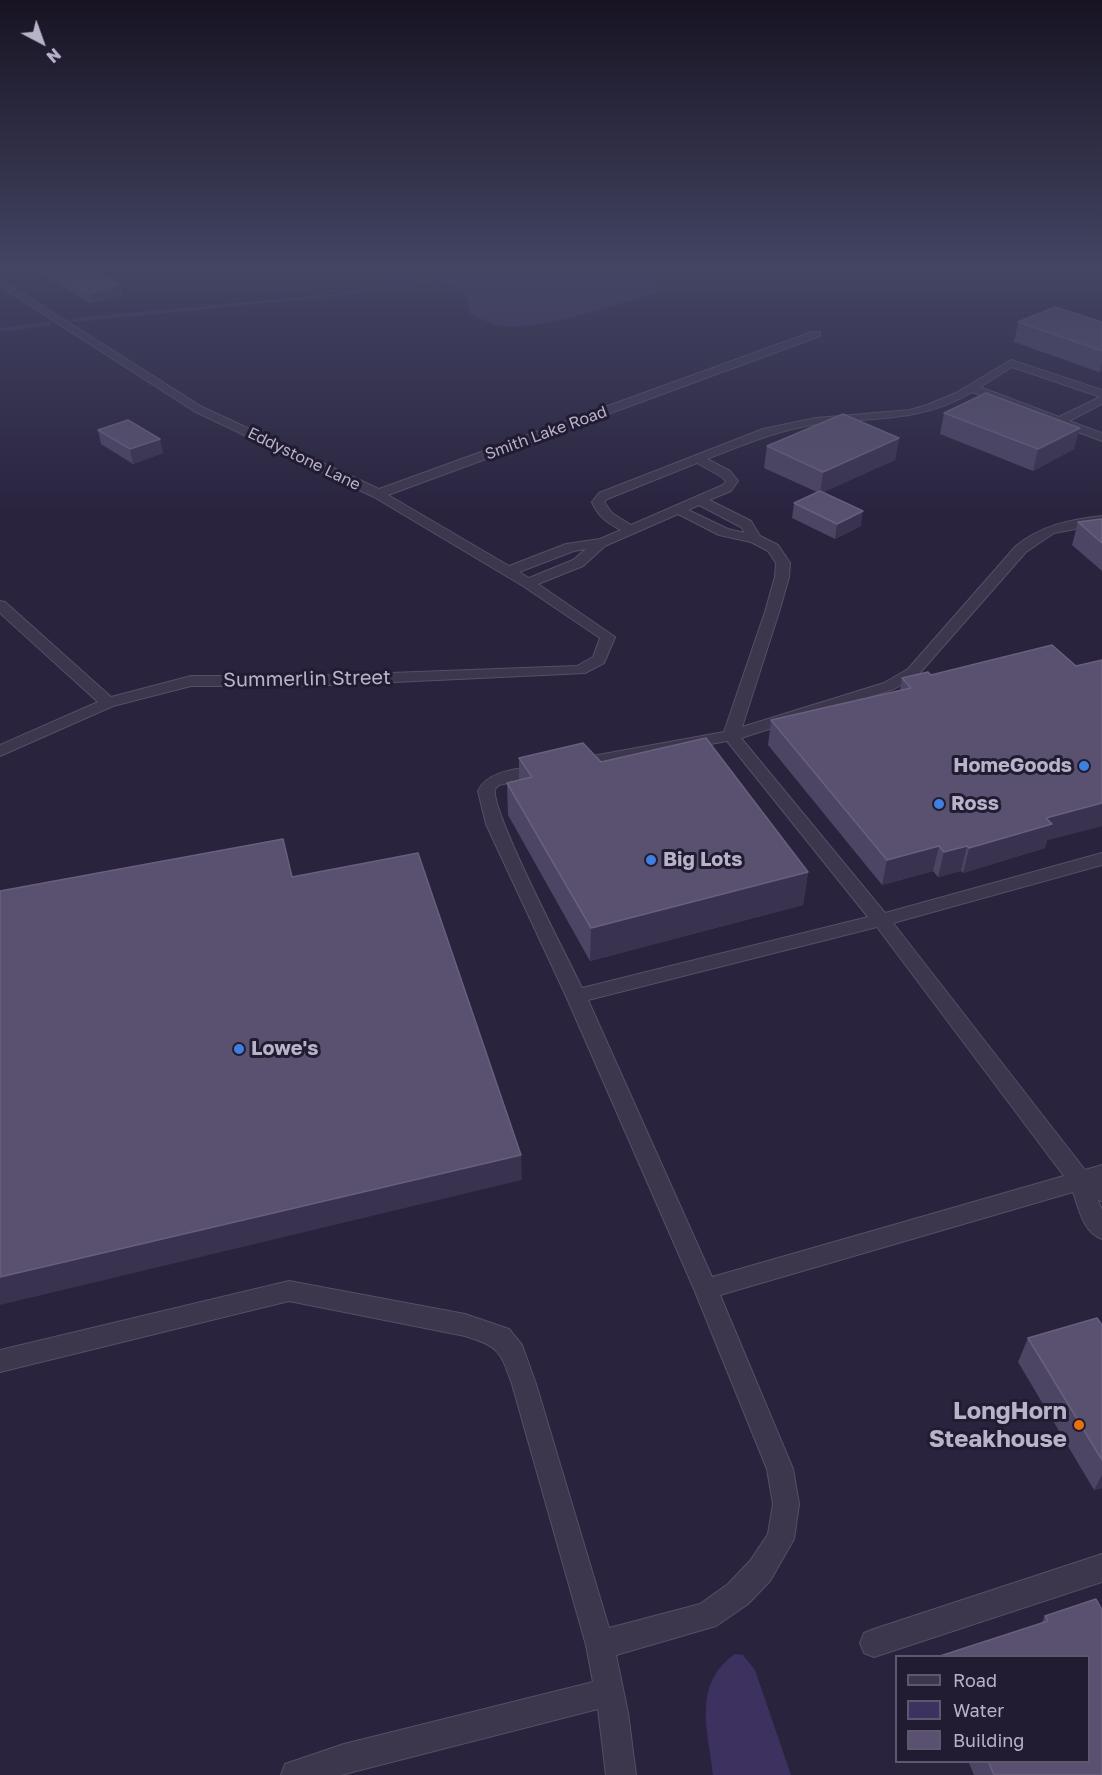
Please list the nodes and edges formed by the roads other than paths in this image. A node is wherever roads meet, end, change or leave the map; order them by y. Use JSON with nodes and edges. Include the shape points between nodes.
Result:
{"nodes":[{"id":1,"x":110,"y":353,"type":"edge"},
{"id":2,"x":764,"y":353,"type":"edge"},
{"id":3,"x":972,"y":388,"type":"junction"},
{"id":4,"x":1102,"y":394,"type":"edge"},
{"id":5,"x":1102,"y":400,"type":"edge"},
{"id":6,"x":1061,"y":420,"type":"junction"},
{"id":7,"x":1102,"y":436,"type":"edge"},
{"id":8,"x":696,"y":458,"type":"junction"},
{"id":9,"x":378,"y":494,"type":"junction"},
{"id":10,"x":699,"y":501,"type":"junction"},
{"id":11,"x":677,"y":510,"type":"junction"},
{"id":12,"x":1102,"y":520,"type":"edge"},
{"id":13,"x":631,"y":530,"type":"junction"},
{"id":14,"x":755,"y":539,"type":"junction"},
{"id":15,"x":600,"y":543,"type":"junction"},
{"id":16,"x":508,"y":571,"type":"junction"},
{"id":17,"x":528,"y":583,"type":"junction"},
{"id":18,"x":0,"y":605,"type":"edge"},
{"id":19,"x":608,"y":637,"type":"joint"},
{"id":20,"x":108,"y":703,"type":"junction"},
{"id":21,"x":731,"y":736,"type":"junction"},
{"id":22,"x":0,"y":751,"type":"edge"},
{"id":23,"x":1102,"y":859,"type":"edge"},
{"id":24,"x":881,"y":920,"type":"junction"},
{"id":25,"x":576,"y":996,"type":"junction"},
{"id":26,"x":1102,"y":1174,"type":"edge"},
{"id":27,"x":1079,"y":1179,"type":"junction"},
{"id":28,"x":1102,"y":1192,"type":"edge"},
{"id":29,"x":1102,"y":1229,"type":"edge"},
{"id":30,"x":706,"y":1289,"type":"junction"},
{"id":31,"x":0,"y":1361,"type":"edge"},
{"id":32,"x":1102,"y":1568,"type":"edge"},
{"id":33,"x":874,"y":1644,"type":"dead end"},
{"id":34,"x":600,"y":1645,"type":"junction"},
{"id":35,"x":609,"y":1692,"type":"junction"},
{"id":36,"x":296,"y":1775,"type":"edge"},
{"id":37,"x":621,"y":1775,"type":"edge"}],
"edges":[{"from":1,"to":9,"type":"street","name":"Eddystone Lane","via":[[198,409]]},
{"from":2,"to":9,"type":"street","name":"Smith Lake Road"},
{"from":3,"to":4,"type":"street","via":[[1011,363]]},
{"from":3,"to":6,"type":"street"},
{"from":3,"to":8,"type":"street","via":[[931,408],[767,431]]},
{"from":5,"to":6,"type":"street"},
{"from":6,"to":7,"type":"street"},
{"from":8,"to":10,"type":"street","via":[[732,481],[727,488]]},
{"from":8,"to":13,"type":"street","via":[[603,496],[598,502],[601,510]]},
{"from":9,"to":16,"type":"street","name":"Eddystone Lane"},
{"from":10,"to":11,"type":"street"},
{"from":10,"to":14,"type":"street","via":[[746,524]]},
{"from":11,"to":13,"type":"street"},
{"from":11,"to":14,"type":"street","via":[[724,532]]},
{"from":12,"to":21,"type":"street","via":[[1037,534],[913,672],[889,686]]},
{"from":13,"to":15,"type":"street"},
{"from":14,"to":21,"type":"street","via":[[773,548],[783,563],[782,577]]},
{"from":15,"to":16,"type":"street","via":[[571,547]]},
{"from":15,"to":17,"type":"street","via":[[578,563]]},
{"from":16,"to":17,"type":"street","name":"Eddystone Lane"},
{"from":17,"to":19,"type":"street","name":"Eddystone Lane"},
{"from":18,"to":20,"type":"street"},
{"from":19,"to":20,"type":"street","name":"Summerlin Street","via":[[599,660],[580,670],[310,681],[191,681]]},
{"from":20,"to":22,"type":"street","name":"Summerlin Street"},
{"from":21,"to":24,"type":"street"},
{"from":21,"to":25,"type":"street","via":[[512,776],[486,789],[495,824]]},
{"from":23,"to":24,"type":"street"},
{"from":24,"to":25,"type":"street"},
{"from":24,"to":27,"type":"street"},
{"from":25,"to":30,"type":"street"},
{"from":26,"to":27,"type":"street"},
{"from":27,"to":28,"type":"street"},
{"from":27,"to":29,"type":"street","via":[[1095,1221]]},
{"from":27,"to":30,"type":"street"},
{"from":30,"to":34,"type":"street","via":[[780,1469],[786,1504],[781,1539],[753,1579],[706,1616]]},
{"from":31,"to":34,"type":"street","via":[[290,1291],[465,1324],[500,1337],[513,1353],[524,1383]]},
{"from":32,"to":33,"type":"street"},
{"from":34,"to":35,"type":"street"},
{"from":35,"to":36,"type":"street","via":[[344,1759]]},
{"from":35,"to":37,"type":"street"}]}
